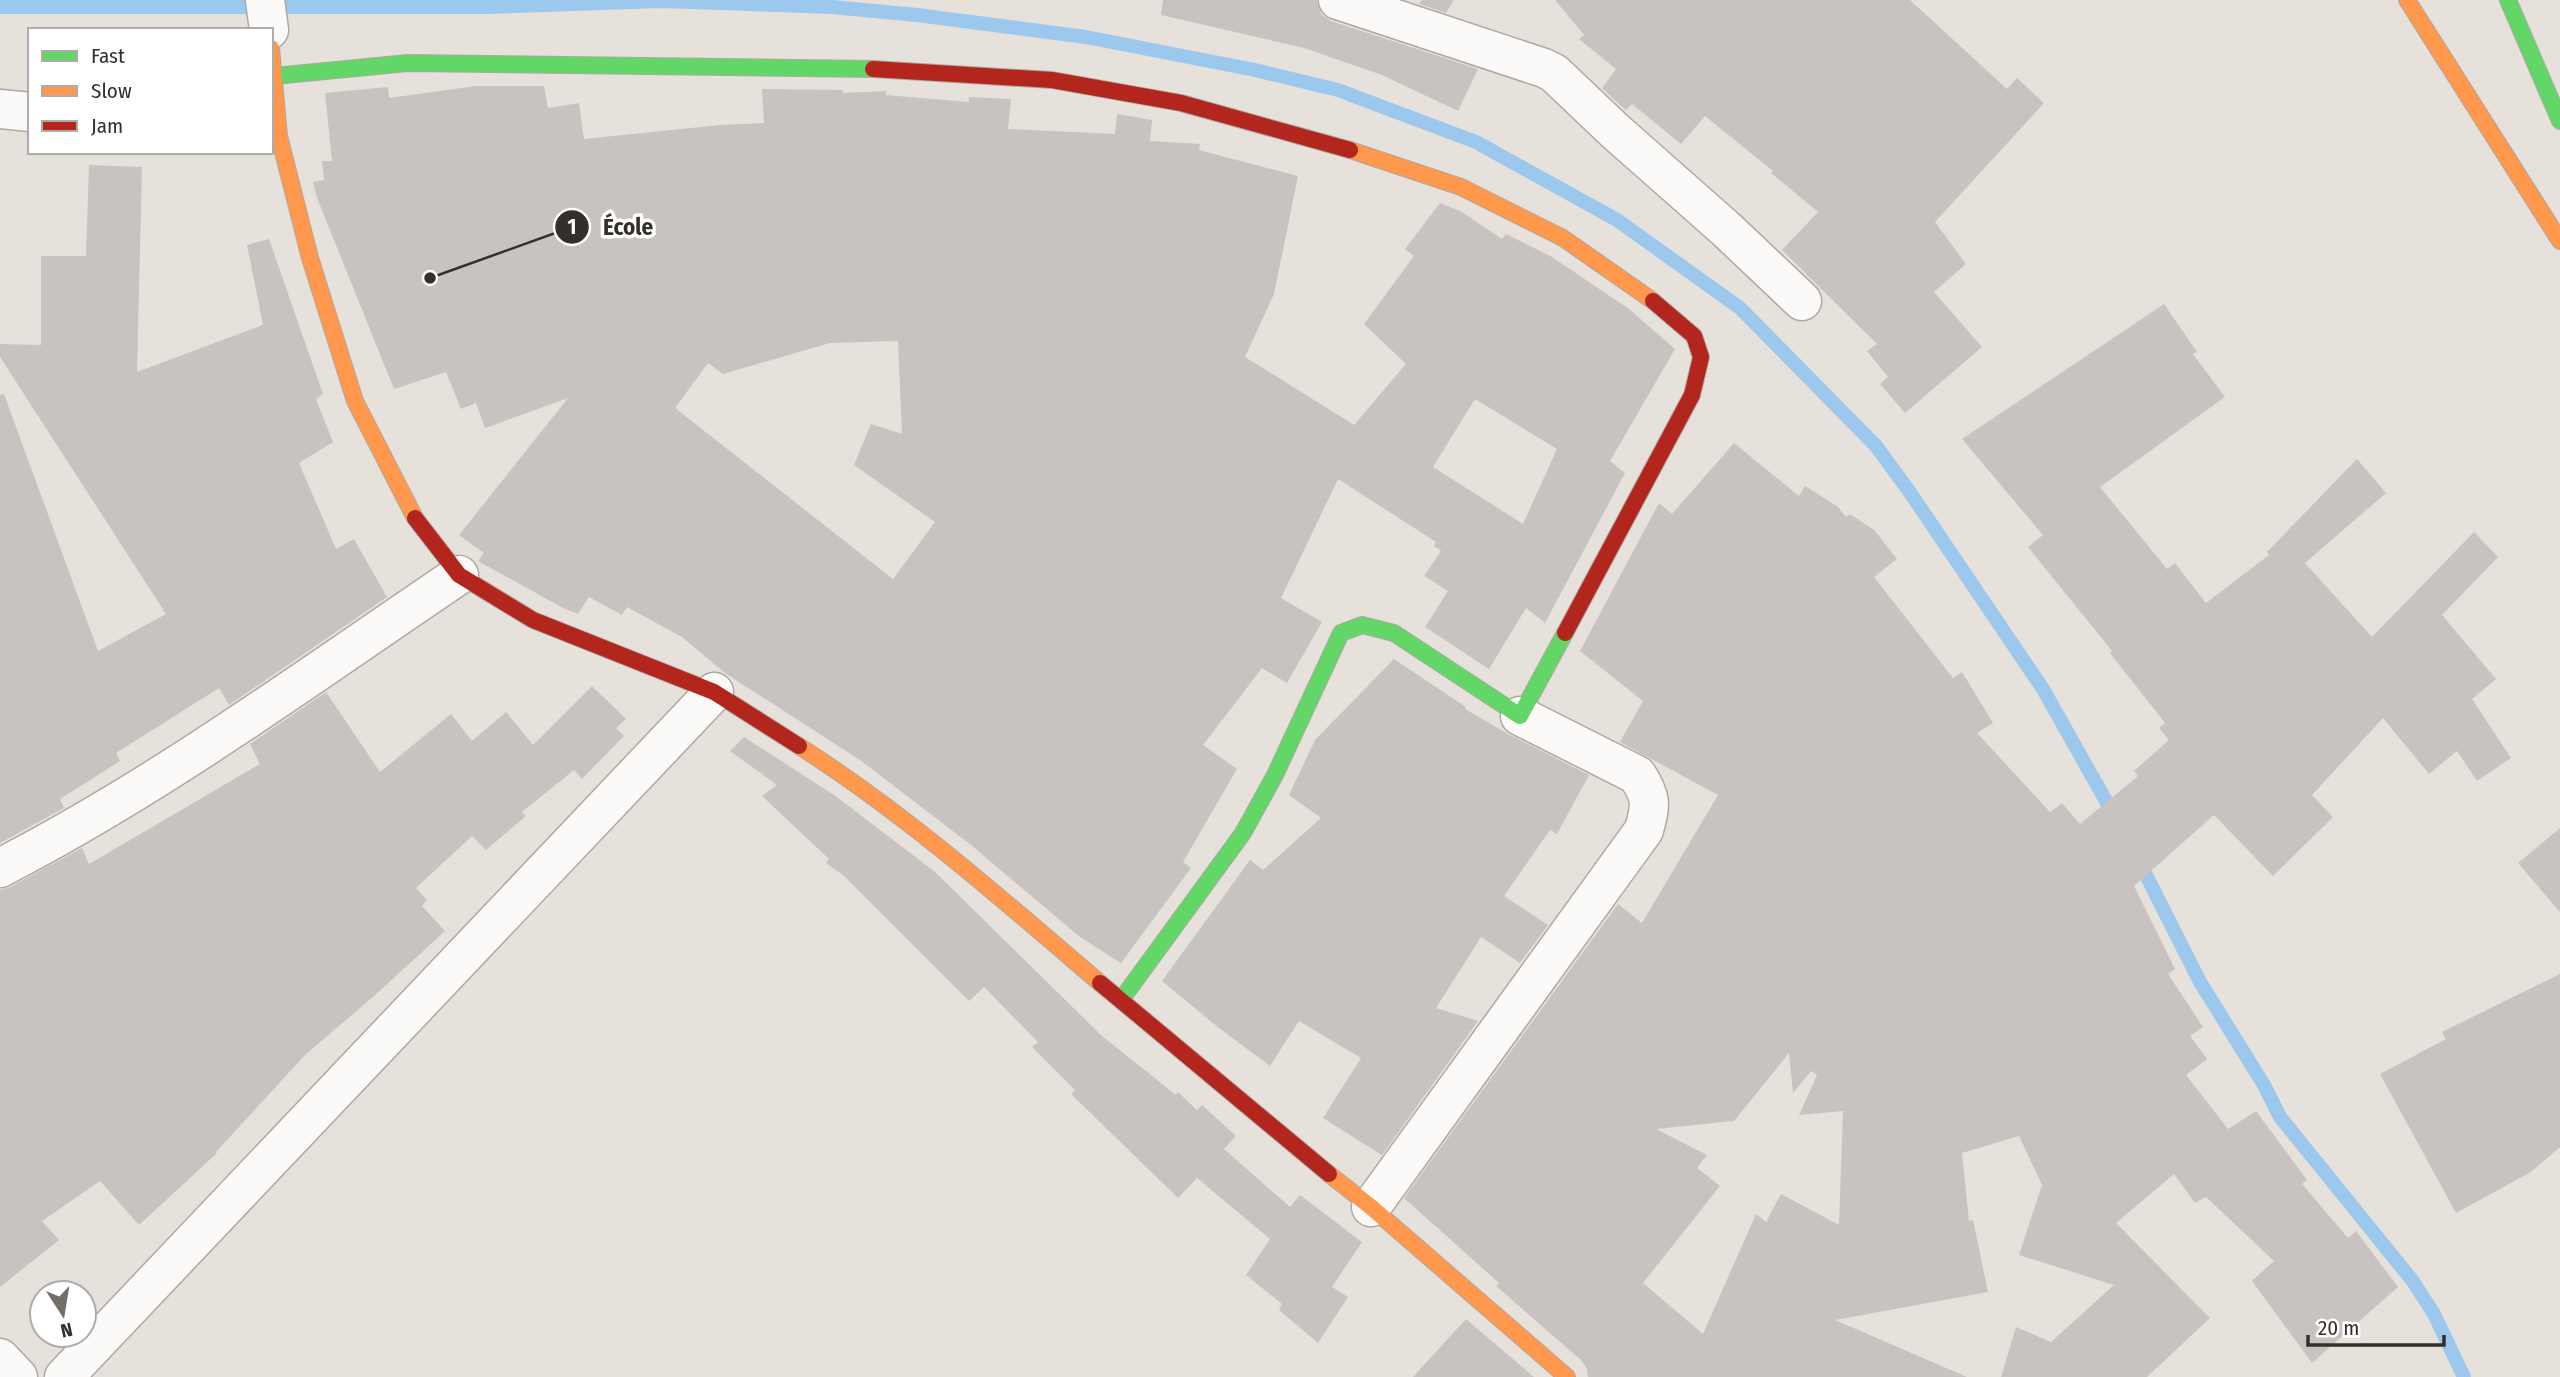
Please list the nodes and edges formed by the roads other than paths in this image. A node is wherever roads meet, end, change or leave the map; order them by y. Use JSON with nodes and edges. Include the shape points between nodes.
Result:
{"nodes":[{"id":1,"x":265,"y":0,"type":"edge"},
{"id":2,"x":1338,"y":0,"type":"edge"},
{"id":3,"x":2407,"y":0,"type":"edge"},
{"id":4,"x":2508,"y":0,"type":"edge"},
{"id":5,"x":269,"y":28,"type":"edge"},
{"id":6,"x":273,"y":67,"type":"edge"},
{"id":7,"x":274,"y":76,"type":"junction"},
{"id":8,"x":0,"y":109,"type":"edge"},
{"id":9,"x":28,"y":112,"type":"edge"},
{"id":10,"x":2560,"y":121,"type":"edge"},
{"id":11,"x":275,"y":136,"type":"edge"},
{"id":12,"x":2560,"y":241,"type":"edge"},
{"id":13,"x":1802,"y":301,"type":"dead end"},
{"id":14,"x":459,"y":575,"type":"junction"},
{"id":15,"x":714,"y":692,"type":"junction"},
{"id":16,"x":1520,"y":716,"type":"junction"},
{"id":17,"x":0,"y":868,"type":"edge"},
{"id":18,"x":1121,"y":1000,"type":"junction"},
{"id":19,"x":1371,"y":1207,"type":"junction"},
{"id":20,"x":0,"y":1358,"type":"edge"},
{"id":21,"x":18,"y":1377,"type":"edge"},
{"id":22,"x":64,"y":1377,"type":"edge"},
{"id":23,"x":1567,"y":1377,"type":"edge"}],
"edges":[{"from":1,"to":5,"type":"street"},
{"from":2,"to":13,"type":"street","via":[[1554,73]]},
{"from":3,"to":12,"type":"main road"},
{"from":4,"to":10,"type":"main road"},
{"from":6,"to":7,"type":"main road"},
{"from":7,"to":11,"type":"main road"},
{"from":7,"to":16,"type":"main road","via":[[408,63],[593,63],[865,68],[1052,80],[1181,103],[1316,139],[1461,187],[1563,238],[1642,292],[1694,336],[1701,358],[1692,395]]},
{"from":8,"to":9,"type":"street"},
{"from":11,"to":14,"type":"main road","via":[[355,401],[412,514]]},
{"from":14,"to":15,"type":"main road","via":[[533,620]]},
{"from":14,"to":17,"type":"street","via":[[144,787]]},
{"from":15,"to":18,"type":"main road","via":[[847,776],[958,862]]},
{"from":15,"to":22,"type":"street"},
{"from":16,"to":18,"type":"main road","via":[[1394,633],[1362,625],[1341,633],[1243,833]]},
{"from":16,"to":19,"type":"street","via":[[1637,775],[1651,805],[1644,830]]},
{"from":18,"to":19,"type":"main road"},
{"from":19,"to":23,"type":"main road"},
{"from":20,"to":21,"type":"street"}]}
